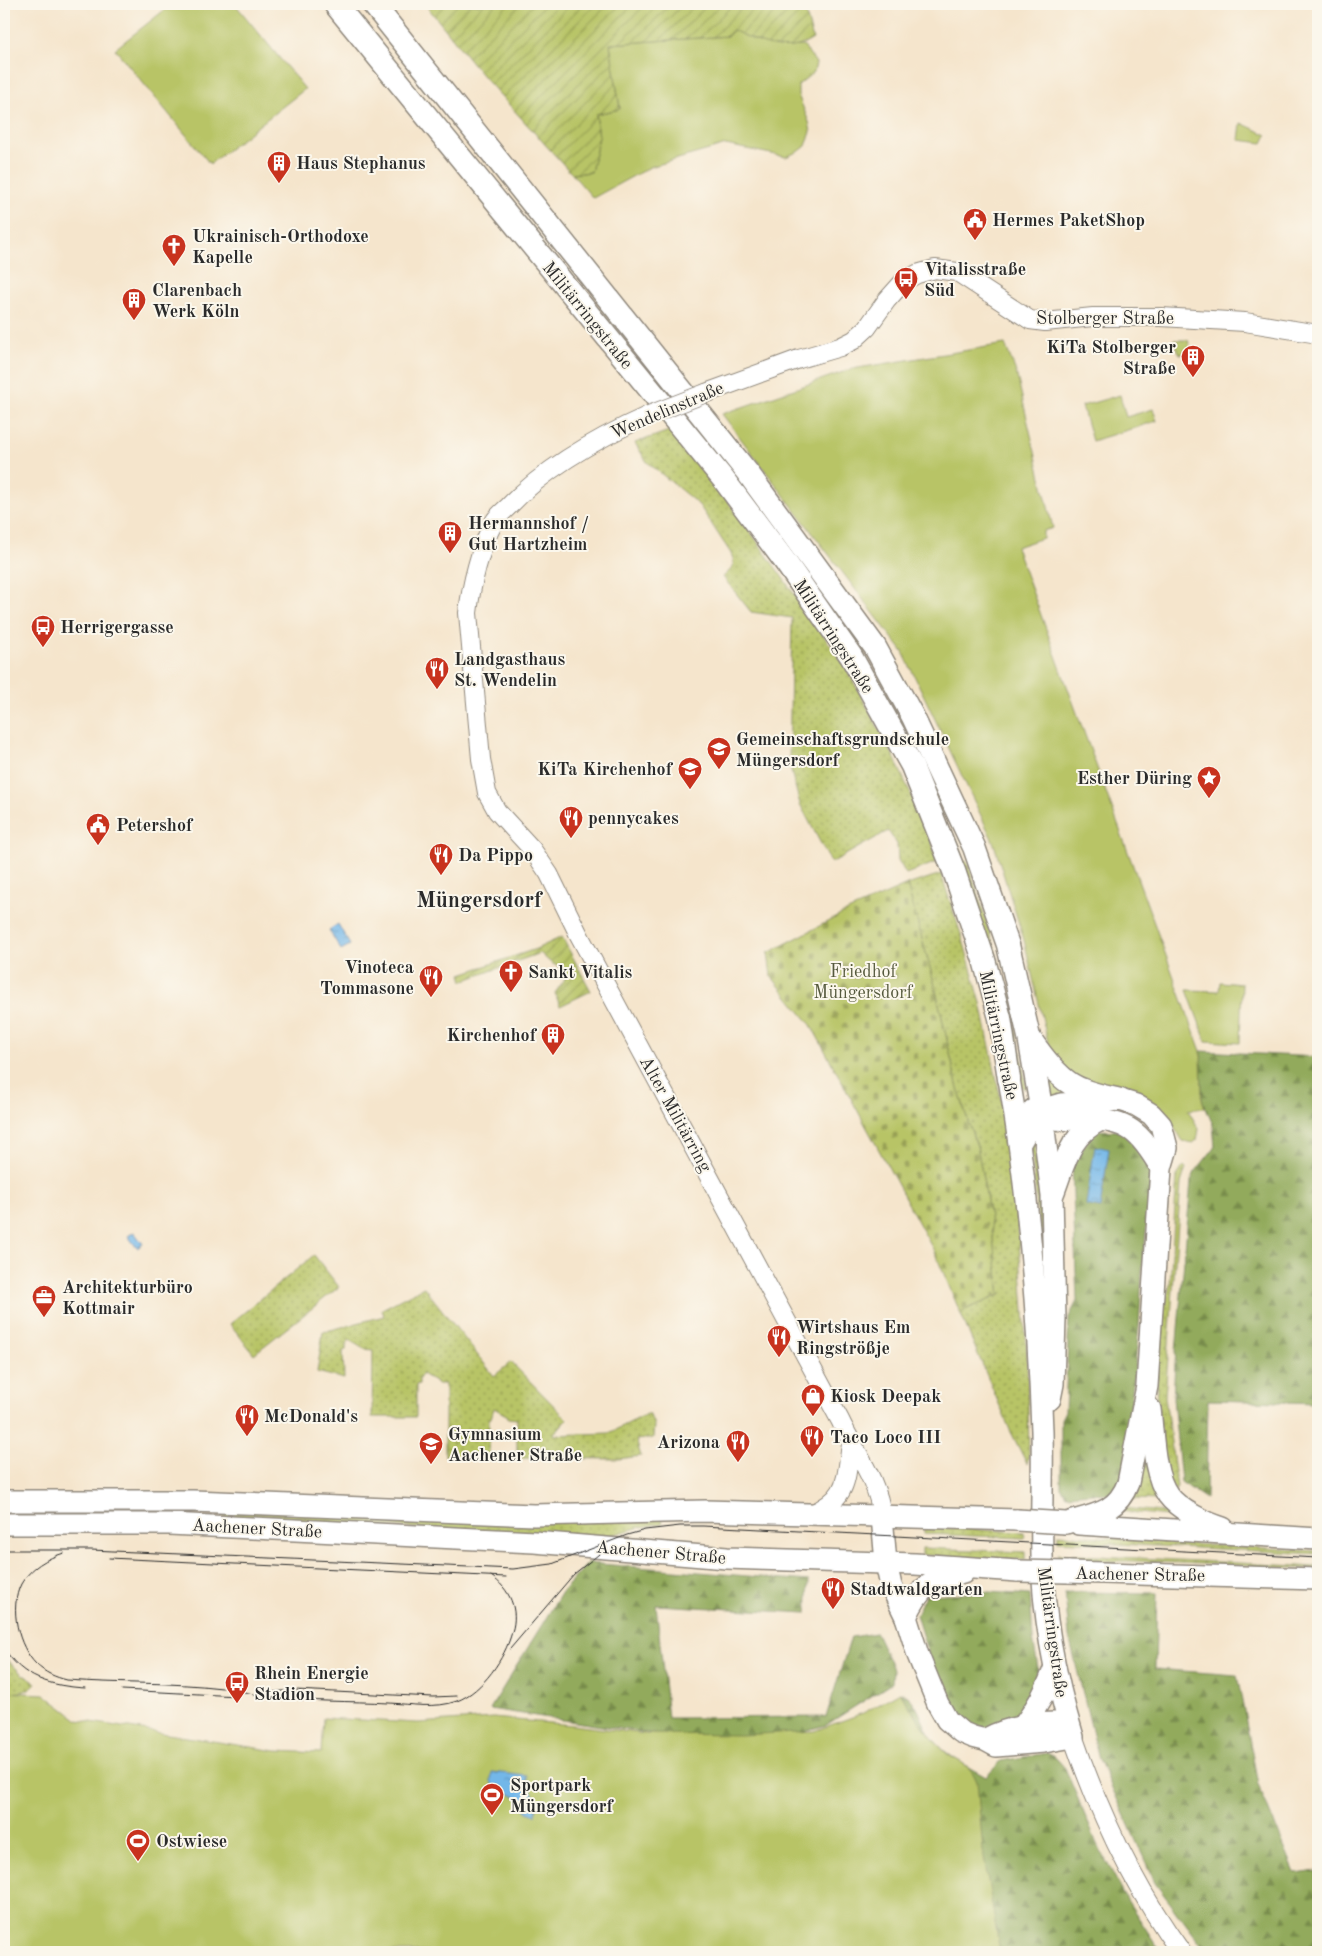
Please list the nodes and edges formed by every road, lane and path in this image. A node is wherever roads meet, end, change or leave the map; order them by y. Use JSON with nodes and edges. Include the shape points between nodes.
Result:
{"nodes":[{"id":1,"x":335,"y":4,"type":"edge"},
{"id":2,"x":373,"y":4,"type":"edge"},
{"id":3,"x":935,"y":269,"type":"joint"},
{"id":4,"x":1318,"y":334,"type":"edge"},
{"id":5,"x":487,"y":794,"type":"joint"},
{"id":6,"x":1029,"y":1037,"type":"junction"},
{"id":7,"x":1009,"y":1079,"type":"junction"},
{"id":8,"x":1120,"y":1100,"type":"junction"},
{"id":9,"x":1042,"y":1113,"type":"junction"},
{"id":10,"x":1101,"y":1120,"type":"junction"},
{"id":11,"x":1020,"y":1143,"type":"junction"},
{"id":12,"x":1161,"y":1168,"type":"junction"},
{"id":13,"x":1052,"y":1196,"type":"junction"},
{"id":14,"x":1147,"y":1386,"type":"junction"},
{"id":15,"x":1042,"y":1433,"type":"junction"},
{"id":16,"x":851,"y":1444,"type":"junction"},
{"id":17,"x":4,"y":1501,"type":"edge"},
{"id":18,"x":809,"y":1515,"type":"junction"},
{"id":19,"x":882,"y":1516,"type":"junction"},
{"id":20,"x":1066,"y":1523,"type":"junction"},
{"id":21,"x":4,"y":1524,"type":"edge"},
{"id":22,"x":1248,"y":1536,"type":"junction"},
{"id":23,"x":1318,"y":1539,"type":"edge"},
{"id":24,"x":886,"y":1563,"type":"junction"},
{"id":25,"x":990,"y":1570,"type":"junction"},
{"id":26,"x":1318,"y":1579,"type":"edge"},
{"id":27,"x":906,"y":1617,"type":"junction"},
{"id":28,"x":1054,"y":1667,"type":"junction"},
{"id":29,"x":1022,"y":1728,"type":"junction"},
{"id":30,"x":1070,"y":1730,"type":"junction"},
{"id":31,"x":985,"y":1740,"type":"junction"},
{"id":32,"x":1181,"y":1952,"type":"edge"}],
"edges":[{"from":1,"to":7,"type":"highway","name":"Militärringstraße","via":[[724,480],[851,656],[912,766],[954,871],[1000,1018]]},
{"from":2,"to":6,"type":"highway","name":"Militärringstraße","via":[[747,472],[875,647],[913,717],[974,847],[1008,944]]},
{"from":3,"to":4,"type":"street","name":"Stolberger Straße","via":[[957,272],[1030,320],[1161,317],[1245,322]]},
{"from":3,"to":5,"type":"street","name":"Wendelinstraße","bridge":true,"via":[[904,281],[854,340],[706,392],[618,429],[519,495],[494,521],[478,565],[468,613]]},
{"from":5,"to":16,"type":"street","name":"Alter Militärring","via":[[497,811],[532,849],[549,874]]},
{"from":6,"to":8,"type":"highway","via":[[1042,1056],[1072,1085]]},
{"from":6,"to":9,"type":"highway","name":"Militärringstraße"},
{"from":7,"to":9,"type":"main road","via":[[1026,1106]]},
{"from":7,"to":11,"type":"main road","name":"Militärringstraße"},
{"from":8,"to":9,"type":"main road","via":[[1056,1104]]},
{"from":8,"to":12,"type":"main road","via":[[1136,1104],[1161,1125],[1167,1148]]},
{"from":9,"to":10,"type":"main road","via":[[1052,1119]]},
{"from":9,"to":11,"type":"main road"},
{"from":9,"to":13,"type":"main road","name":"Militärringstraße"},
{"from":10,"to":12,"type":"main road","via":[[1124,1125],[1134,1131],[1144,1140]]},
{"from":10,"to":13,"type":"main road","via":[[1085,1128],[1077,1138],[1067,1154]]},
{"from":11,"to":15,"type":"main road","name":"Militärringstraße","via":[[1033,1278]]},
{"from":12,"to":14,"type":"main road"},
{"from":13,"to":15,"type":"main road","name":"Militärringstraße","via":[[1053,1384]]},
{"from":14,"to":20,"type":"main road","via":[[1123,1497],[1100,1513]]},
{"from":14,"to":22,"type":"main road","via":[[1158,1474],[1167,1495],[1187,1512],[1213,1525]]},
{"from":15,"to":28,"type":"main road","name":"Militärringstraße","via":[[1042,1557]]},
{"from":16,"to":18,"type":"street","via":[[841,1493],[832,1503]]},
{"from":16,"to":19,"type":"street","name":"Alter Militärring","via":[[873,1480]]},
{"from":17,"to":18,"type":"main road","name":"Aachener Straße","via":[[193,1501],[534,1515],[705,1511]]},
{"from":18,"to":19,"type":"main road","name":"Aachener Straße"},
{"from":19,"to":20,"type":"main road","name":"Aachener Straße","bridge":true},
{"from":19,"to":24,"type":"main road"},
{"from":20,"to":22,"type":"main road","name":"Aachener Straße"},
{"from":21,"to":24,"type":"main road","name":"Aachener Straße","via":[[240,1527],[534,1542],[727,1558]]},
{"from":22,"to":23,"type":"main road","name":"Aachener Straße"},
{"from":24,"to":25,"type":"main road","name":"Aachener Straße"},
{"from":24,"to":27,"type":"main road","via":[[891,1586]]},
{"from":25,"to":26,"type":"main road","name":"Aachener Straße","bridge":true},
{"from":25,"to":27,"type":"main road","via":[[966,1572],[932,1581],[914,1600]]},
{"from":27,"to":31,"type":"main road","via":[[918,1655],[947,1720],[961,1732]]},
{"from":28,"to":29,"type":"main road","via":[[1048,1688]]},
{"from":28,"to":30,"type":"main road","name":"Militärringstraße"},
{"from":29,"to":30,"type":"main road","via":[[1045,1722]]},
{"from":29,"to":31,"type":"main road","via":[[996,1733]]},
{"from":30,"to":31,"type":"main road","via":[[1044,1742],[996,1746]]},
{"from":30,"to":32,"type":"main road","name":"Militärringstraße","via":[[1101,1810],[1137,1883]]}]}
